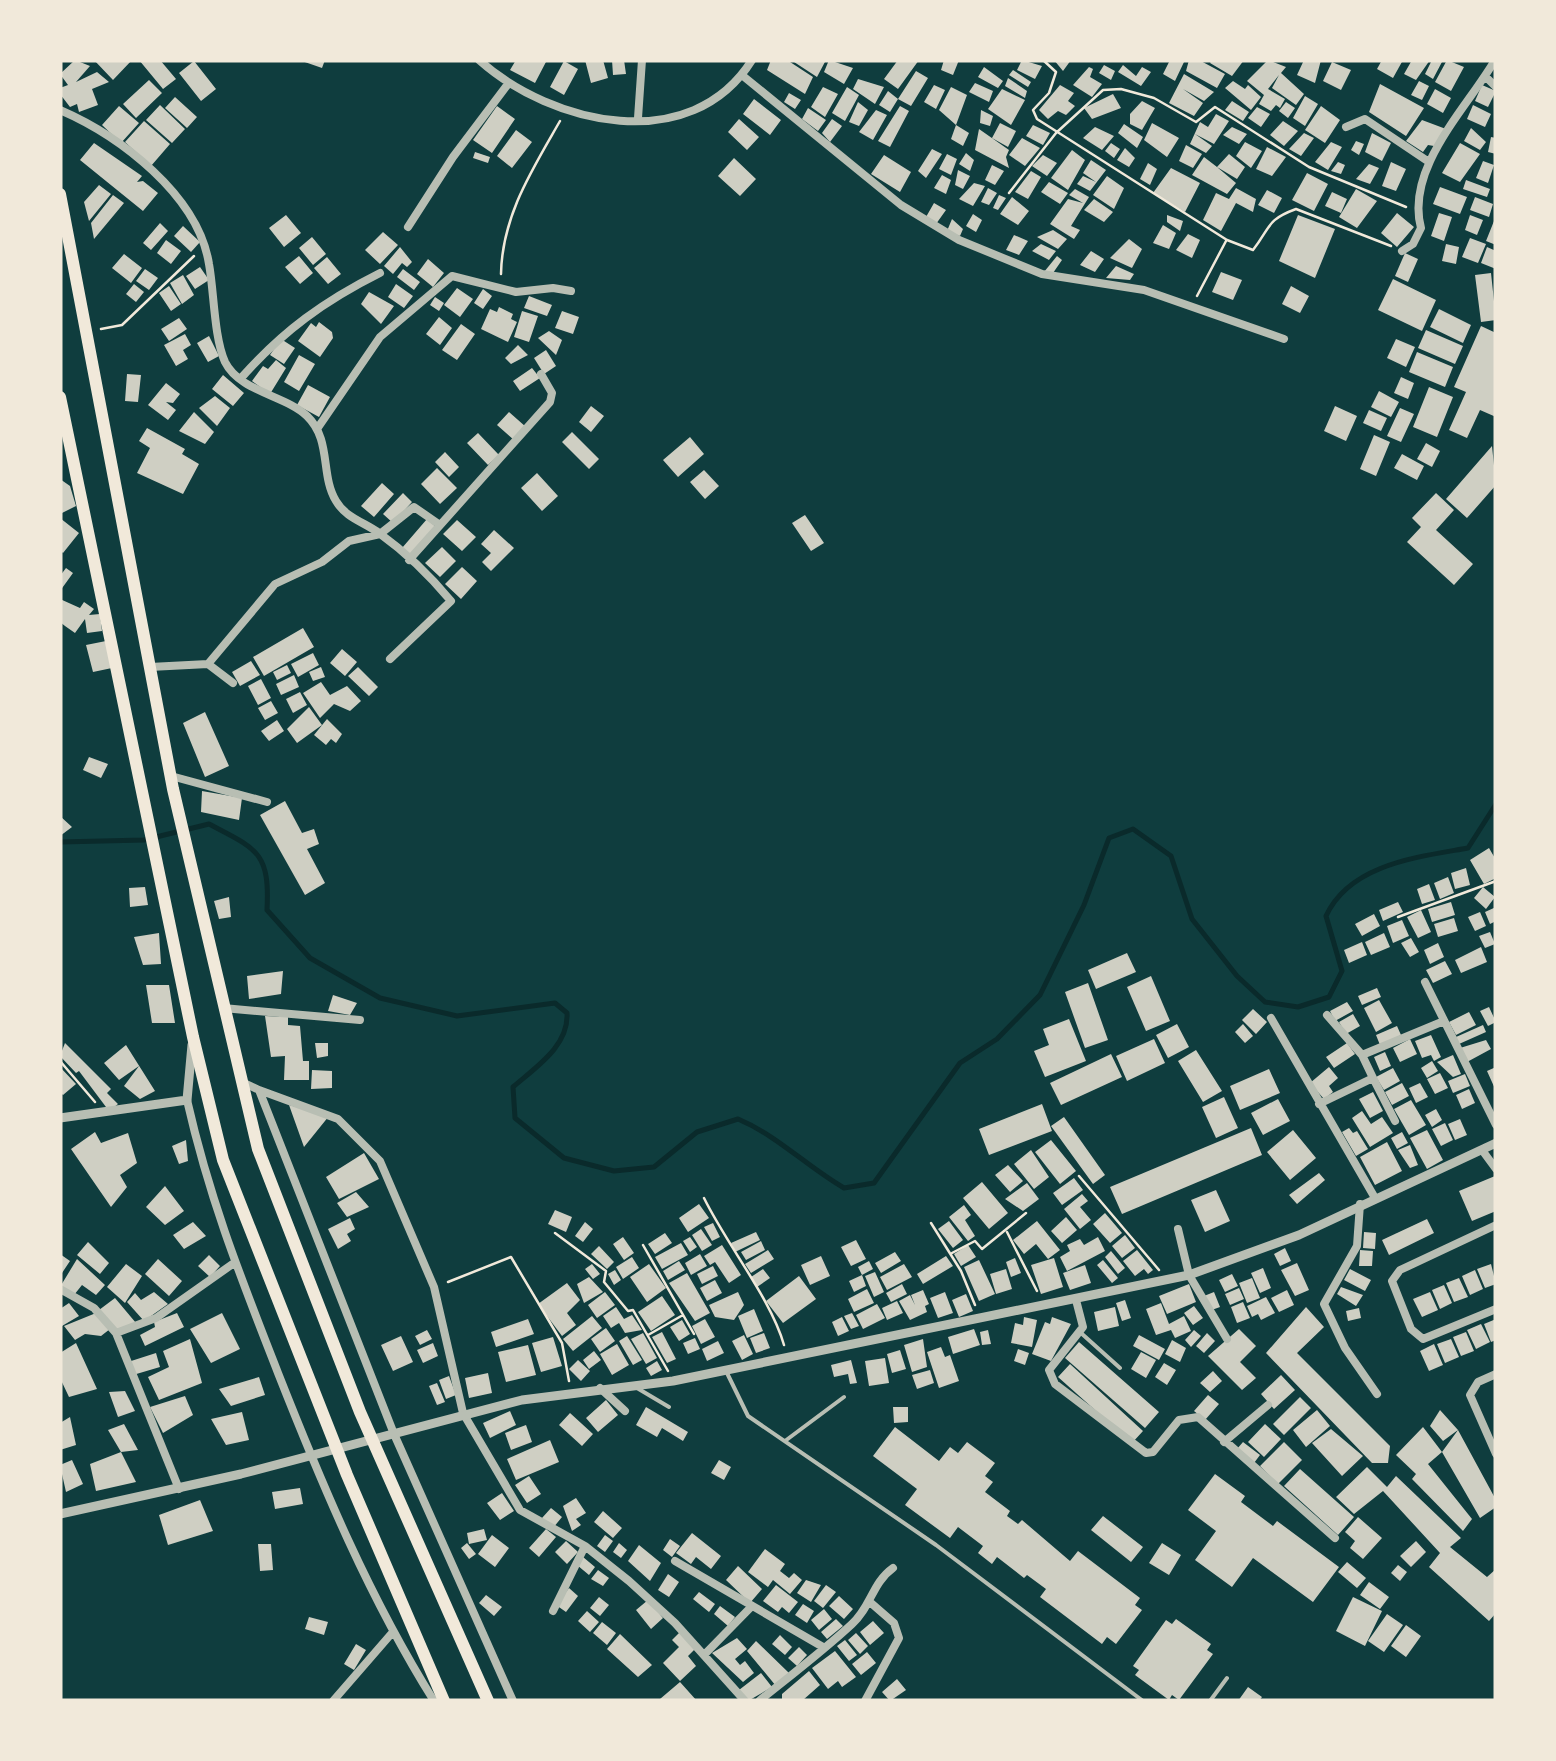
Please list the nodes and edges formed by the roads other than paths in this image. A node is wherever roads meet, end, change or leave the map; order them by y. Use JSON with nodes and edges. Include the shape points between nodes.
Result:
{"nodes":[{"id":1,"x":479,"y":60,"type":"edge"},
{"id":2,"x":642,"y":60,"type":"edge"},
{"id":3,"x":752,"y":60,"type":"edge"},
{"id":4,"x":1494,"y":60,"type":"edge"},
{"id":5,"x":742,"y":76,"type":"junction"},
{"id":6,"x":1486,"y":76,"type":"junction"},
{"id":7,"x":508,"y":84,"type":"junction"},
{"id":8,"x":1496,"y":87,"type":"edge"},
{"id":9,"x":60,"y":110,"type":"edge"},
{"id":10,"x":638,"y":118,"type":"junction"},
{"id":11,"x":1346,"y":127,"type":"dead end"},
{"id":12,"x":1429,"y":162,"type":"junction"},
{"id":13,"x":60,"y":194,"type":"edge"},
{"id":14,"x":408,"y":228,"type":"dead end"},
{"id":15,"x":1402,"y":250,"type":"road end"},
{"id":16,"x":380,"y":273,"type":"dead end"},
{"id":17,"x":571,"y":291,"type":"dead end"},
{"id":18,"x":1284,"y":339,"type":"dead end"},
{"id":19,"x":541,"y":374,"type":"dead end"},
{"id":20,"x":242,"y":377,"type":"junction"},
{"id":21,"x":60,"y":397,"type":"edge"},
{"id":22,"x":317,"y":429,"type":"junction"},
{"id":23,"x":440,"y":526,"type":"junction"},
{"id":24,"x":380,"y":534,"type":"junction"},
{"id":25,"x":409,"y":560,"type":"junction"},
{"id":26,"x":390,"y":659,"type":"dead end"},
{"id":27,"x":208,"y":664,"type":"junction"},
{"id":28,"x":150,"y":667,"type":"junction"},
{"id":29,"x":233,"y":683,"type":"dead end"},
{"id":30,"x":172,"y":782,"type":"junction"},
{"id":31,"x":267,"y":802,"type":"dead end"},
{"id":32,"x":1424,"y":982,"type":"dead end"},
{"id":33,"x":223,"y":1008,"type":"junction"},
{"id":34,"x":1327,"y":1014,"type":"dead end"},
{"id":35,"x":1271,"y":1018,"type":"dead end"},
{"id":36,"x":360,"y":1020,"type":"dead end"},
{"id":37,"x":1444,"y":1021,"type":"junction"},
{"id":38,"x":193,"y":1037,"type":"junction"},
{"id":39,"x":1362,"y":1054,"type":"junction"},
{"id":40,"x":1373,"y":1078,"type":"junction"},
{"id":41,"x":242,"y":1082,"type":"junction"},
{"id":42,"x":259,"y":1090,"type":"junction"},
{"id":43,"x":188,"y":1100,"type":"junction"},
{"id":44,"x":1320,"y":1104,"type":"junction"},
{"id":45,"x":60,"y":1118,"type":"edge"},
{"id":46,"x":1395,"y":1120,"type":"dead end"},
{"id":47,"x":1496,"y":1125,"type":"edge"},
{"id":48,"x":1496,"y":1143,"type":"edge"},
{"id":49,"x":1482,"y":1150,"type":"junction"},
{"id":50,"x":1496,"y":1170,"type":"edge"},
{"id":51,"x":1375,"y":1198,"type":"junction"},
{"id":52,"x":1360,"y":1204,"type":"junction"},
{"id":53,"x":1496,"y":1225,"type":"edge"},
{"id":54,"x":1178,"y":1229,"type":"dead end"},
{"id":55,"x":234,"y":1263,"type":"junction"},
{"id":56,"x":1189,"y":1275,"type":"junction"},
{"id":57,"x":60,"y":1289,"type":"edge"},
{"id":58,"x":1076,"y":1300,"type":"junction"},
{"id":59,"x":1496,"y":1309,"type":"edge"},
{"id":60,"x":116,"y":1333,"type":"junction"},
{"id":61,"x":1081,"y":1334,"type":"junction"},
{"id":62,"x":1227,"y":1339,"type":"dead end"},
{"id":63,"x":1120,"y":1368,"type":"dead end"},
{"id":64,"x":726,"y":1369,"type":"junction"},
{"id":65,"x":1496,"y":1374,"type":"edge"},
{"id":66,"x":633,"y":1386,"type":"junction"},
{"id":67,"x":600,"y":1388,"type":"junction"},
{"id":68,"x":1377,"y":1394,"type":"dead end"},
{"id":69,"x":844,"y":1396,"type":"dead end"},
{"id":70,"x":1268,"y":1405,"type":"dead end"},
{"id":71,"x":670,"y":1408,"type":"dead end"},
{"id":72,"x":625,"y":1411,"type":"dead end"},
{"id":73,"x":464,"y":1413,"type":"junction"},
{"id":74,"x":394,"y":1434,"type":"junction"},
{"id":75,"x":786,"y":1441,"type":"junction"},
{"id":76,"x":1224,"y":1442,"type":"junction"},
{"id":77,"x":307,"y":1454,"type":"junction"},
{"id":78,"x":1496,"y":1454,"type":"edge"},
{"id":79,"x":179,"y":1489,"type":"junction"},
{"id":80,"x":60,"y":1514,"type":"edge"},
{"id":81,"x":1335,"y":1538,"type":"dead end"},
{"id":82,"x":585,"y":1546,"type":"junction"},
{"id":83,"x":675,"y":1560,"type":"dead end"},
{"id":84,"x":893,"y":1568,"type":"dead end"},
{"id":85,"x":871,"y":1603,"type":"junction"},
{"id":86,"x":751,"y":1607,"type":"junction"},
{"id":87,"x":553,"y":1611,"type":"dead end"},
{"id":88,"x":392,"y":1632,"type":"junction"},
{"id":89,"x":823,"y":1647,"type":"junction"},
{"id":90,"x":704,"y":1655,"type":"junction"},
{"id":91,"x":1227,"y":1678,"type":"dead end"},
{"id":92,"x":333,"y":1701,"type":"edge"},
{"id":93,"x":434,"y":1701,"type":"edge"},
{"id":94,"x":444,"y":1701,"type":"edge"},
{"id":95,"x":488,"y":1701,"type":"edge"},
{"id":96,"x":513,"y":1701,"type":"edge"},
{"id":97,"x":744,"y":1701,"type":"edge"},
{"id":98,"x":759,"y":1701,"type":"edge"},
{"id":99,"x":865,"y":1701,"type":"edge"},
{"id":100,"x":1143,"y":1701,"type":"edge"},
{"id":101,"x":1210,"y":1701,"type":"edge"}],
"edges":[{"from":1,"to":7,"type":"street"},
{"from":2,"to":10,"type":"street"},
{"from":3,"to":5,"type":"street"},
{"from":4,"to":6,"type":"street"},
{"from":5,"to":10,"type":"street","via":[[704,109]]},
{"from":5,"to":18,"type":"street","via":[[902,205],[959,240],[1042,274],[1144,290]]},
{"from":6,"to":8,"type":"street"},
{"from":6,"to":12,"type":"street"},
{"from":7,"to":10,"type":"street","via":[[564,112]]},
{"from":7,"to":14,"type":"street"},
{"from":9,"to":20,"type":"street","via":[[92,124],[176,196],[205,244],[226,363]]},
{"from":11,"to":12,"type":"street","via":[[1365,119]]},
{"from":12,"to":15,"type":"street","via":[[1416,212],[1420,228]]},
{"from":13,"to":28,"type":"highway"},
{"from":16,"to":20,"type":"street","via":[[326,300],[279,335]]},
{"from":17,"to":22,"type":"street","via":[[516,292],[466,276],[448,279],[380,337]]},
{"from":19,"to":23,"type":"street","via":[[550,402]]},
{"from":20,"to":22,"type":"street","via":[[304,413]]},
{"from":21,"to":38,"type":"highway"},
{"from":22,"to":24,"type":"street","via":[[336,500]]},
{"from":23,"to":24,"type":"street","via":[[416,507]]},
{"from":23,"to":25,"type":"street"},
{"from":24,"to":25,"type":"street"},
{"from":24,"to":27,"type":"street","via":[[349,541],[275,584]]},
{"from":25,"to":26,"type":"street","via":[[451,604]]},
{"from":27,"to":28,"type":"street"},
{"from":27,"to":29,"type":"street"},
{"from":28,"to":30,"type":"highway"},
{"from":30,"to":31,"type":"street"},
{"from":30,"to":33,"type":"highway"},
{"from":32,"to":37,"type":"street"},
{"from":33,"to":36,"type":"street"},
{"from":33,"to":41,"type":"highway"},
{"from":34,"to":39,"type":"street"},
{"from":35,"to":44,"type":"street"},
{"from":37,"to":39,"type":"street"},
{"from":37,"to":47,"type":"street"},
{"from":38,"to":43,"type":"street"},
{"from":38,"to":94,"type":"highway","via":[[238,1206]]},
{"from":39,"to":40,"type":"street"},
{"from":40,"to":44,"type":"street"},
{"from":40,"to":46,"type":"street"},
{"from":41,"to":42,"type":"street"},
{"from":41,"to":95,"type":"highway","via":[[258,1148],[360,1412]]},
{"from":42,"to":73,"type":"street","via":[[338,1119],[380,1161],[434,1287]]},
{"from":42,"to":74,"type":"street"},
{"from":43,"to":45,"type":"street"},
{"from":43,"to":55,"type":"street"},
{"from":44,"to":51,"type":"street"},
{"from":48,"to":49,"type":"street"},
{"from":49,"to":50,"type":"street"},
{"from":49,"to":51,"type":"street"},
{"from":51,"to":52,"type":"street"},
{"from":52,"to":56,"type":"street","via":[[1299,1235]]},
{"from":52,"to":68,"type":"street","via":[[1357,1246],[1324,1304],[1344,1348]]},
{"from":53,"to":59,"type":"street","via":[[1400,1270],[1392,1282],[1411,1329],[1423,1339]]},
{"from":54,"to":56,"type":"street"},
{"from":55,"to":60,"type":"street","via":[[156,1318]]},
{"from":55,"to":77,"type":"street"},
{"from":56,"to":58,"type":"street"},
{"from":56,"to":62,"type":"street"},
{"from":57,"to":60,"type":"street","via":[[94,1308]]},
{"from":58,"to":61,"type":"street"},
{"from":58,"to":64,"type":"street"},
{"from":60,"to":79,"type":"street"},
{"from":61,"to":63,"type":"lane"},
{"from":61,"to":76,"type":"street","via":[[1049,1370],[1051,1380],[1130,1444],[1153,1452],[1190,1414]]},
{"from":64,"to":66,"type":"street"},
{"from":64,"to":75,"type":"lane","via":[[748,1416]]},
{"from":65,"to":78,"type":"street","via":[[1478,1382],[1470,1395]]},
{"from":66,"to":67,"type":"street"},
{"from":66,"to":71,"type":"lane"},
{"from":67,"to":72,"type":"street"},
{"from":67,"to":73,"type":"street"},
{"from":69,"to":75,"type":"lane"},
{"from":70,"to":76,"type":"street"},
{"from":73,"to":74,"type":"street"},
{"from":73,"to":82,"type":"street","via":[[520,1510]]},
{"from":74,"to":77,"type":"street"},
{"from":74,"to":96,"type":"street"},
{"from":75,"to":100,"type":"lane"},
{"from":76,"to":81,"type":"street"},
{"from":77,"to":79,"type":"street"},
{"from":77,"to":88,"type":"street"},
{"from":79,"to":80,"type":"street"},
{"from":82,"to":87,"type":"street"},
{"from":82,"to":90,"type":"street"},
{"from":83,"to":86,"type":"street"},
{"from":84,"to":85,"type":"street","via":[[881,1577]]},
{"from":85,"to":89,"type":"street"},
{"from":85,"to":99,"type":"street","via":[[899,1638]]},
{"from":86,"to":89,"type":"street"},
{"from":86,"to":90,"type":"street"},
{"from":88,"to":92,"type":"street"},
{"from":88,"to":93,"type":"street"},
{"from":89,"to":98,"type":"street"},
{"from":90,"to":97,"type":"street"},
{"from":91,"to":101,"type":"lane"}]}
